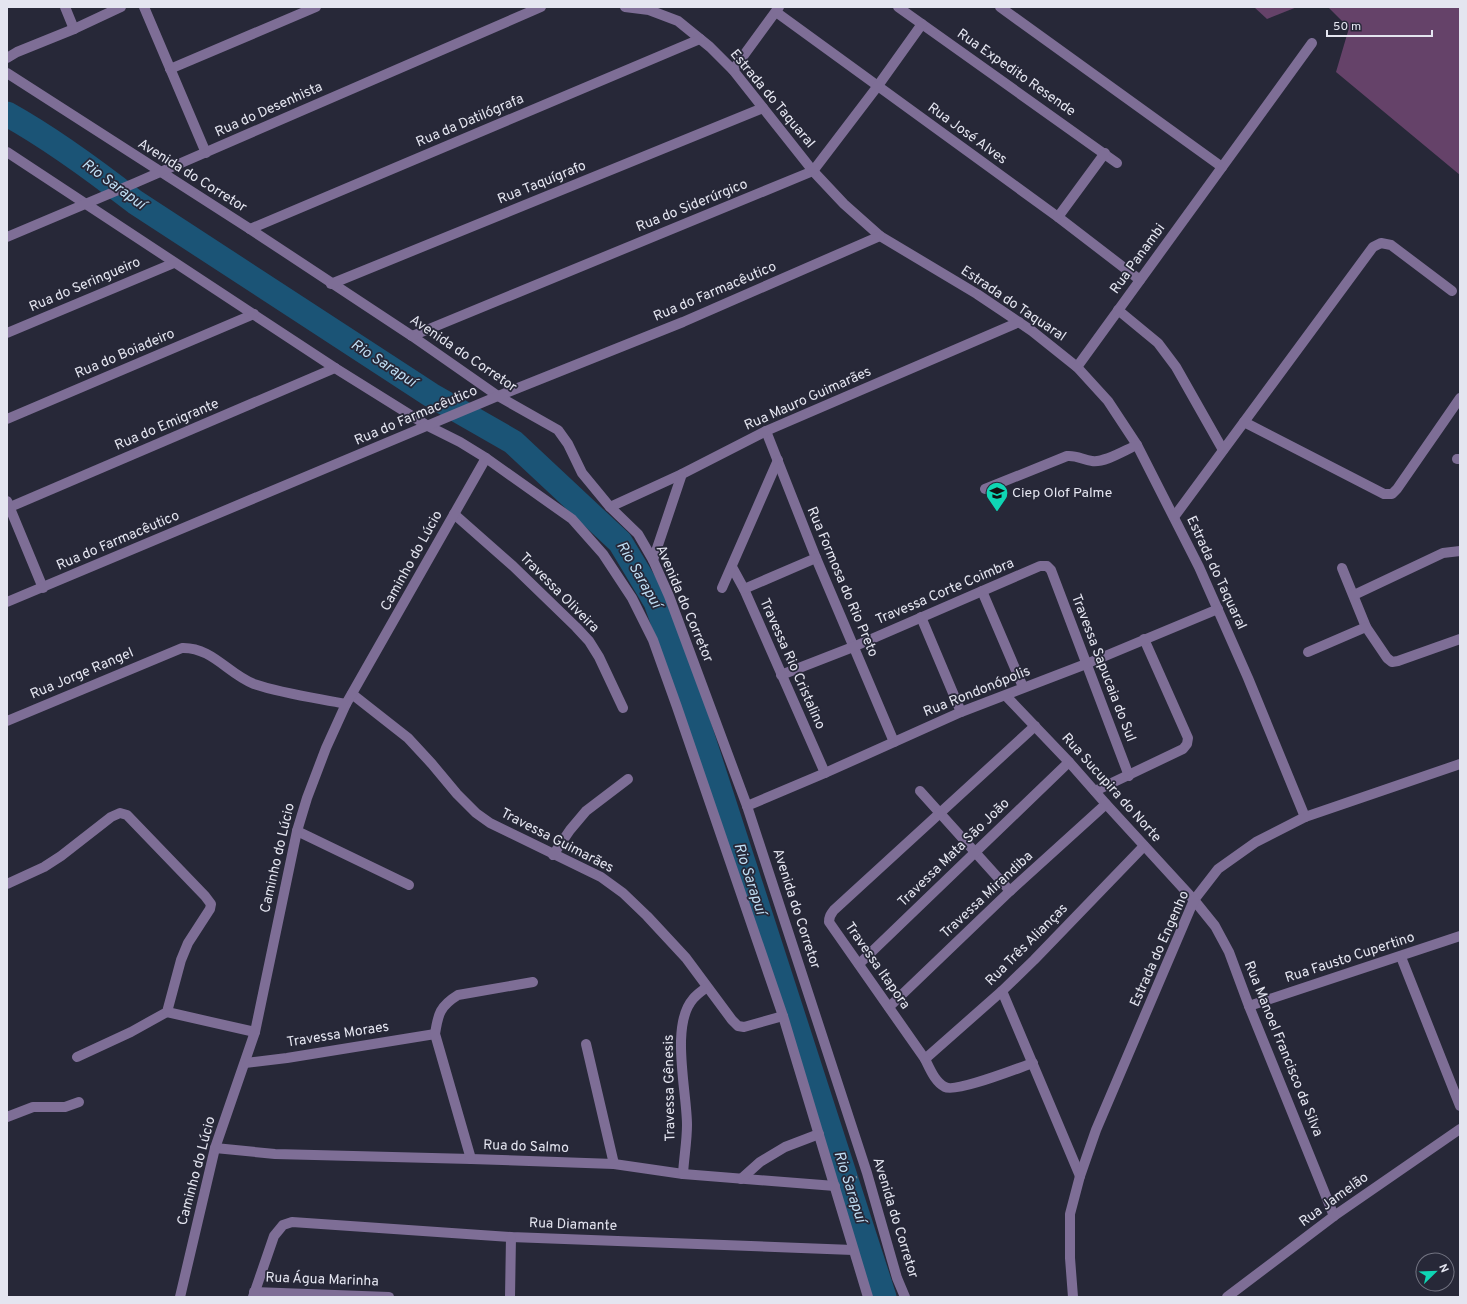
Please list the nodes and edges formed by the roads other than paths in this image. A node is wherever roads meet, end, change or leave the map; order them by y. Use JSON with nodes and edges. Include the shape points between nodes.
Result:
{"nodes":[{"id":1,"x":65,"y":7,"type":"edge"},
{"id":2,"x":122,"y":7,"type":"edge"},
{"id":3,"x":144,"y":7,"type":"edge"},
{"id":4,"x":316,"y":7,"type":"edge"},
{"id":5,"x":541,"y":7,"type":"edge"},
{"id":6,"x":625,"y":7,"type":"edge"},
{"id":7,"x":898,"y":7,"type":"edge"},
{"id":8,"x":1000,"y":7,"type":"edge"},
{"id":9,"x":778,"y":10,"type":"edge"},
{"id":10,"x":922,"y":24,"type":"junction"},
{"id":11,"x":74,"y":29,"type":"junction"},
{"id":12,"x":700,"y":39,"type":"junction"},
{"id":13,"x":1312,"y":43,"type":"dead end"},
{"id":14,"x":7,"y":58,"type":"edge"},
{"id":15,"x":170,"y":68,"type":"junction"},
{"id":16,"x":733,"y":70,"type":"junction"},
{"id":17,"x":7,"y":73,"type":"edge"},
{"id":18,"x":877,"y":87,"type":"junction"},
{"id":19,"x":763,"y":108,"type":"junction"},
{"id":20,"x":7,"y":152,"type":"edge"},
{"id":21,"x":206,"y":153,"type":"junction"},
{"id":22,"x":1104,"y":153,"type":"junction"},
{"id":23,"x":1117,"y":163,"type":"dead end"},
{"id":24,"x":1222,"y":168,"type":"junction"},
{"id":25,"x":813,"y":171,"type":"junction"},
{"id":26,"x":160,"y":173,"type":"junction"},
{"id":27,"x":86,"y":204,"type":"junction"},
{"id":28,"x":1058,"y":217,"type":"junction"},
{"id":29,"x":250,"y":229,"type":"junction"},
{"id":30,"x":880,"y":236,"type":"junction"},
{"id":31,"x":7,"y":237,"type":"edge"},
{"id":32,"x":174,"y":262,"type":"junction"},
{"id":33,"x":1140,"y":280,"type":"junction"},
{"id":34,"x":331,"y":284,"type":"junction"},
{"id":35,"x":1452,"y":291,"type":"dead end"},
{"id":36,"x":1118,"y":310,"type":"junction"},
{"id":37,"x":254,"y":314,"type":"junction"},
{"id":38,"x":1019,"y":322,"type":"junction"},
{"id":39,"x":7,"y":333,"type":"edge"},
{"id":40,"x":412,"y":336,"type":"junction"},
{"id":41,"x":1077,"y":367,"type":"junction"},
{"id":42,"x":335,"y":368,"type":"junction"},
{"id":43,"x":498,"y":396,"type":"junction"},
{"id":44,"x":1460,"y":398,"type":"edge"},
{"id":45,"x":7,"y":419,"type":"edge"},
{"id":46,"x":1244,"y":422,"type":"junction"},
{"id":47,"x":428,"y":426,"type":"junction"},
{"id":48,"x":766,"y":431,"type":"junction"},
{"id":49,"x":1137,"y":445,"type":"junction"},
{"id":50,"x":1223,"y":450,"type":"junction"},
{"id":51,"x":486,"y":458,"type":"junction"},
{"id":52,"x":778,"y":460,"type":"junction"},
{"id":53,"x":682,"y":474,"type":"junction"},
{"id":54,"x":985,"y":489,"type":"dead end"},
{"id":55,"x":8,"y":504,"type":"edge"},
{"id":56,"x":610,"y":507,"type":"junction"},
{"id":57,"x":454,"y":514,"type":"junction"},
{"id":58,"x":1174,"y":516,"type":"junction"},
{"id":59,"x":1460,"y":551,"type":"edge"},
{"id":60,"x":816,"y":558,"type":"junction"},
{"id":61,"x":653,"y":560,"type":"junction"},
{"id":62,"x":732,"y":567,"type":"junction"},
{"id":63,"x":1342,"y":568,"type":"dead end"},
{"id":64,"x":1051,"y":570,"type":"joint"},
{"id":65,"x":43,"y":588,"type":"junction"},
{"id":66,"x":722,"y":588,"type":"dead end"},
{"id":67,"x":744,"y":589,"type":"junction"},
{"id":68,"x":982,"y":591,"type":"junction"},
{"id":69,"x":1354,"y":595,"type":"junction"},
{"id":70,"x":7,"y":602,"type":"edge"},
{"id":71,"x":1218,"y":609,"type":"junction"},
{"id":72,"x":921,"y":617,"type":"junction"},
{"id":73,"x":1366,"y":626,"type":"junction"},
{"id":74,"x":1144,"y":639,"type":"junction"},
{"id":75,"x":1460,"y":639,"type":"edge"},
{"id":76,"x":854,"y":647,"type":"junction"},
{"id":77,"x":1308,"y":652,"type":"dead end"},
{"id":78,"x":1086,"y":664,"type":"junction"},
{"id":79,"x":781,"y":675,"type":"junction"},
{"id":80,"x":1024,"y":688,"type":"junction"},
{"id":81,"x":352,"y":694,"type":"junction"},
{"id":82,"x":1006,"y":696,"type":"junction"},
{"id":83,"x":346,"y":704,"type":"junction"},
{"id":84,"x":623,"y":708,"type":"dead end"},
{"id":85,"x":961,"y":712,"type":"junction"},
{"id":86,"x":7,"y":721,"type":"edge"},
{"id":87,"x":1036,"y":726,"type":"junction"},
{"id":88,"x":894,"y":742,"type":"junction"},
{"id":89,"x":1069,"y":762,"type":"junction"},
{"id":90,"x":1460,"y":764,"type":"edge"},
{"id":91,"x":825,"y":773,"type":"junction"},
{"id":92,"x":1129,"y":776,"type":"junction"},
{"id":93,"x":628,"y":779,"type":"dead end"},
{"id":94,"x":920,"y":791,"type":"dead end"},
{"id":95,"x":1095,"y":791,"type":"junction"},
{"id":96,"x":1106,"y":804,"type":"junction"},
{"id":97,"x":747,"y":806,"type":"junction"},
{"id":98,"x":940,"y":813,"type":"junction"},
{"id":99,"x":1305,"y":817,"type":"junction"},
{"id":100,"x":297,"y":831,"type":"junction"},
{"id":101,"x":1144,"y":846,"type":"junction"},
{"id":102,"x":975,"y":852,"type":"junction"},
{"id":103,"x":553,"y":855,"type":"junction"},
{"id":104,"x":7,"y":884,"type":"edge"},
{"id":105,"x":409,"y":884,"type":"dead end"},
{"id":106,"x":1010,"y":891,"type":"junction"},
{"id":107,"x":1194,"y":900,"type":"junction"},
{"id":108,"x":1460,"y":936,"type":"edge"},
{"id":109,"x":1401,"y":957,"type":"junction"},
{"id":110,"x":858,"y":964,"type":"junction"},
{"id":111,"x":533,"y":982,"type":"dead end"},
{"id":112,"x":707,"y":987,"type":"junction"},
{"id":113,"x":1002,"y":991,"type":"junction"},
{"id":114,"x":1249,"y":1006,"type":"junction"},
{"id":115,"x":889,"y":1007,"type":"junction"},
{"id":116,"x":167,"y":1012,"type":"junction"},
{"id":117,"x":783,"y":1016,"type":"junction"},
{"id":118,"x":255,"y":1032,"type":"junction"},
{"id":119,"x":435,"y":1034,"type":"junction"},
{"id":120,"x":586,"y":1044,"type":"dead end"},
{"id":121,"x":77,"y":1057,"type":"dead end"},
{"id":122,"x":925,"y":1060,"type":"junction"},
{"id":123,"x":245,"y":1063,"type":"junction"},
{"id":124,"x":1033,"y":1063,"type":"junction"},
{"id":125,"x":79,"y":1102,"type":"dead end"},
{"id":126,"x":1460,"y":1106,"type":"edge"},
{"id":127,"x":7,"y":1117,"type":"edge"},
{"id":128,"x":1460,"y":1129,"type":"edge"},
{"id":129,"x":819,"y":1134,"type":"junction"},
{"id":130,"x":215,"y":1148,"type":"junction"},
{"id":131,"x":471,"y":1159,"type":"junction"},
{"id":132,"x":614,"y":1164,"type":"junction"},
{"id":133,"x":683,"y":1174,"type":"junction"},
{"id":134,"x":1080,"y":1176,"type":"junction"},
{"id":135,"x":742,"y":1179,"type":"junction"},
{"id":136,"x":839,"y":1185,"type":"junction"},
{"id":137,"x":1334,"y":1216,"type":"junction"},
{"id":138,"x":511,"y":1237,"type":"junction"},
{"id":139,"x":853,"y":1250,"type":"junction"},
{"id":140,"x":254,"y":1294,"type":"edge"},
{"id":141,"x":865,"y":1296,"type":"edge"},
{"id":142,"x":180,"y":1297,"type":"edge"},
{"id":143,"x":389,"y":1297,"type":"edge"},
{"id":144,"x":510,"y":1297,"type":"edge"},
{"id":145,"x":905,"y":1297,"type":"edge"},
{"id":146,"x":1073,"y":1297,"type":"edge"},
{"id":147,"x":1227,"y":1297,"type":"edge"}],
"edges":[{"from":1,"to":11,"type":"street"},
{"from":2,"to":11,"type":"street"},
{"from":3,"to":15,"type":"street"},
{"from":4,"to":15,"type":"street"},
{"from":5,"to":21,"type":"street","name":"Rua do Desenhista"},
{"from":6,"to":12,"type":"street","name":"Estrada do Taquaral","via":[[649,10],[678,21]]},
{"from":7,"to":10,"type":"street","name":"Rua Expedito Resende"},
{"from":8,"to":24,"type":"street"},
{"from":9,"to":16,"type":"street"},
{"from":9,"to":18,"type":"street","name":"Rua José Alves"},
{"from":10,"to":18,"type":"street"},
{"from":10,"to":22,"type":"street","name":"Rua Expedito Resende"},
{"from":11,"to":14,"type":"street"},
{"from":12,"to":16,"type":"street","name":"Estrada do Taquaral"},
{"from":12,"to":29,"type":"street","name":"Rua da Datilógrafa"},
{"from":13,"to":24,"type":"street","name":"Rua Panambi"},
{"from":15,"to":21,"type":"street"},
{"from":16,"to":19,"type":"street","name":"Estrada do Taquaral"},
{"from":17,"to":26,"type":"street","name":"Avenida do Corretor"},
{"from":18,"to":25,"type":"street"},
{"from":18,"to":28,"type":"street","name":"Rua José Alves"},
{"from":19,"to":25,"type":"street","name":"Estrada do Taquaral"},
{"from":19,"to":34,"type":"street","name":"Rua Taquígrafo"},
{"from":20,"to":27,"type":"street"},
{"from":21,"to":26,"type":"street","name":"Rua do Desenhista"},
{"from":22,"to":23,"type":"street","name":"Rua Expedito Resende"},
{"from":22,"to":28,"type":"street"},
{"from":24,"to":33,"type":"street","name":"Rua Panambi"},
{"from":25,"to":30,"type":"street","name":"Estrada do Taquaral","via":[[844,204]]},
{"from":25,"to":40,"type":"street","name":"Rua do Siderúrgico"},
{"from":26,"to":27,"type":"street","name":"Rua do Desenhista"},
{"from":26,"to":29,"type":"street","name":"Avenida do Corretor"},
{"from":27,"to":31,"type":"street","name":"Rua do Desenhista"},
{"from":27,"to":32,"type":"street"},
{"from":28,"to":33,"type":"street","name":"Rua José Alves"},
{"from":29,"to":34,"type":"street","name":"Avenida do Corretor"},
{"from":30,"to":38,"type":"street","name":"Estrada do Taquaral"},
{"from":30,"to":43,"type":"street","name":"Rua do Farmacêutico","via":[[683,322]]},
{"from":32,"to":37,"type":"street"},
{"from":32,"to":39,"type":"street","name":"Rua do Seringueiro"},
{"from":33,"to":36,"type":"street","name":"Rua Panambi"},
{"from":34,"to":40,"type":"street","name":"Avenida do Corretor"},
{"from":35,"to":46,"type":"street","via":[[1391,245],[1381,243],[1373,247]]},
{"from":36,"to":41,"type":"street","name":"Rua Panambi"},
{"from":36,"to":50,"type":"street","via":[[1158,343],[1176,367]]},
{"from":37,"to":42,"type":"street"},
{"from":37,"to":45,"type":"street","name":"Rua do Boiadeiro"},
{"from":38,"to":41,"type":"street","name":"Estrada do Taquaral"},
{"from":38,"to":48,"type":"street","name":"Rua Mauro Guimarães"},
{"from":40,"to":43,"type":"street","name":"Avenida do Corretor"},
{"from":41,"to":49,"type":"street","name":"Estrada do Taquaral","via":[[1108,401]]},
{"from":42,"to":47,"type":"street"},
{"from":42,"to":55,"type":"street","name":"Rua do Emigrante"},
{"from":43,"to":47,"type":"street","name":"Rua do Farmacêutico"},
{"from":43,"to":56,"type":"street","name":"Avenida do Corretor","via":[[558,430],[582,473]]},
{"from":44,"to":46,"type":"street","via":[[1392,494],[1384,494]]},
{"from":46,"to":50,"type":"street"},
{"from":47,"to":51,"type":"street"},
{"from":47,"to":65,"type":"street","name":"Rua do Farmacêutico"},
{"from":48,"to":52,"type":"street","name":"Rua Formosa do Rio Preto"},
{"from":48,"to":53,"type":"street","name":"Rua Mauro Guimarães"},
{"from":49,"to":54,"type":"street","via":[[1101,461],[1092,461],[1075,455],[1068,456]]},
{"from":49,"to":58,"type":"street","name":"Estrada do Taquaral"},
{"from":50,"to":58,"type":"street"},
{"from":51,"to":57,"type":"street","name":"Caminho do Lúcio"},
{"from":51,"to":117,"type":"street","via":[[572,519],[603,554],[632,598],[653,640],[669,684]]},
{"from":52,"to":60,"type":"street","name":"Rua Formosa do Rio Preto"},
{"from":52,"to":62,"type":"street"},
{"from":53,"to":56,"type":"street","name":"Rua Mauro Guimarães"},
{"from":53,"to":61,"type":"street"},
{"from":55,"to":65,"type":"street"},
{"from":56,"to":61,"type":"street","name":"Avenida do Corretor","via":[[638,534]]},
{"from":57,"to":81,"type":"street","name":"Caminho do Lúcio"},
{"from":57,"to":84,"type":"street","name":"Travessa Oliveira","via":[[576,627],[599,657]]},
{"from":58,"to":71,"type":"street","name":"Estrada do Taquaral"},
{"from":59,"to":69,"type":"street","via":[[1443,554]]},
{"from":60,"to":67,"type":"street"},
{"from":60,"to":76,"type":"street","name":"Rua Formosa do Rio Preto"},
{"from":61,"to":97,"type":"street","name":"Avenida do Corretor","via":[[669,596]]},
{"from":62,"to":66,"type":"street"},
{"from":62,"to":67,"type":"street","name":"Travessa Rio Cristalino"},
{"from":63,"to":69,"type":"street"},
{"from":64,"to":68,"type":"street","name":"Travessa Corte Coimbra","via":[[1047,566],[1040,566]]},
{"from":64,"to":78,"type":"street","name":"Travessa Sapucaia do Sul"},
{"from":65,"to":70,"type":"street","name":"Rua do Farmacêutico"},
{"from":67,"to":79,"type":"street","name":"Travessa Rio Cristalino"},
{"from":68,"to":72,"type":"street","name":"Travessa Corte Coimbra"},
{"from":68,"to":80,"type":"street"},
{"from":69,"to":73,"type":"street"},
{"from":71,"to":74,"type":"street","name":"Rua Rondonópolis"},
{"from":71,"to":99,"type":"street","name":"Estrada do Taquaral"},
{"from":72,"to":76,"type":"street","name":"Travessa Corte Coimbra"},
{"from":72,"to":85,"type":"street"},
{"from":73,"to":75,"type":"street","via":[[1392,662]]},
{"from":73,"to":77,"type":"street"},
{"from":74,"to":78,"type":"street","name":"Rua Rondonópolis"},
{"from":74,"to":92,"type":"street","via":[[1188,738],[1188,744],[1183,749]]},
{"from":76,"to":79,"type":"street","name":"Travessa Corte Coimbra"},
{"from":76,"to":88,"type":"street","name":"Rua Formosa do Rio Preto"},
{"from":78,"to":80,"type":"street","name":"Rua Rondonópolis"},
{"from":78,"to":92,"type":"street","name":"Travessa Sapucaia do Sul"},
{"from":79,"to":91,"type":"street","name":"Travessa Rio Cristalino"},
{"from":80,"to":82,"type":"street","name":"Rua Rondonópolis"},
{"from":81,"to":83,"type":"street","name":"Caminho do Lúcio"},
{"from":81,"to":103,"type":"street","name":"Travessa Guimarães","via":[[408,738],[476,814]]},
{"from":82,"to":85,"type":"street","name":"Rua Rondonópolis"},
{"from":82,"to":87,"type":"street","name":"Rua Sucupira do Norte"},
{"from":83,"to":86,"type":"street","name":"Rua Jorge Rangel","via":[[278,691],[253,683],[201,650],[182,648]]},
{"from":83,"to":100,"type":"street","name":"Caminho do Lúcio","via":[[326,748]]},
{"from":85,"to":88,"type":"street","name":"Rua Rondonópolis"},
{"from":87,"to":89,"type":"street","name":"Rua Sucupira do Norte"},
{"from":87,"to":98,"type":"street","name":"Travessa Itapora"},
{"from":88,"to":91,"type":"street","name":"Rua Rondonópolis"},
{"from":89,"to":95,"type":"street","name":"Rua Sucupira do Norte"},
{"from":89,"to":102,"type":"street","name":"Travessa Mata São João"},
{"from":90,"to":99,"type":"street","name":"Estrada do Engenho"},
{"from":91,"to":97,"type":"street","name":"Rua Rondonópolis"},
{"from":92,"to":95,"type":"street"},
{"from":93,"to":103,"type":"street","via":[[586,811]]},
{"from":94,"to":98,"type":"street"},
{"from":95,"to":96,"type":"street","name":"Rua Sucupira do Norte"},
{"from":96,"to":101,"type":"street","name":"Rua Sucupira do Norte"},
{"from":96,"to":106,"type":"street","name":"Travessa Mirandiba"},
{"from":97,"to":145,"type":"street","name":"Avenida do Corretor","via":[[865,1165],[897,1278]]},
{"from":98,"to":102,"type":"street"},
{"from":98,"to":110,"type":"street","name":"Travessa Itapora","via":[[829,916],[829,922]]},
{"from":99,"to":107,"type":"street","name":"Estrada do Engenho","via":[[1256,842],[1218,869]]},
{"from":100,"to":105,"type":"street"},
{"from":100,"to":118,"type":"street","name":"Caminho do Lúcio"},
{"from":101,"to":107,"type":"street","name":"Rua Sucupira do Norte"},
{"from":101,"to":113,"type":"street","name":"Rua Três Alianças"},
{"from":102,"to":106,"type":"street"},
{"from":102,"to":110,"type":"street","name":"Travessa Mata São João"},
{"from":103,"to":112,"type":"street","name":"Travessa Guimarães","via":[[601,877],[623,893],[686,958]]},
{"from":104,"to":116,"type":"street","via":[[44,867],[111,817],[120,813],[127,815],[211,904],[181,960]]},
{"from":106,"to":115,"type":"street","name":"Travessa Mirandiba"},
{"from":107,"to":114,"type":"street","name":"Rua Manoel Francisco da Silva","via":[[1216,926],[1229,952]]},
{"from":107,"to":134,"type":"street","name":"Estrada do Engenho","via":[[1096,1130]]},
{"from":108,"to":109,"type":"street","name":"Rua Fausto Cupertino"},
{"from":109,"to":114,"type":"street","name":"Rua Fausto Cupertino"},
{"from":109,"to":126,"type":"street"},
{"from":110,"to":115,"type":"street","name":"Travessa Itapora"},
{"from":111,"to":119,"type":"street","via":[[458,996],[441,1010]]},
{"from":112,"to":117,"type":"street","name":"Travessa Guimarães","via":[[738,1026],[744,1027]]},
{"from":112,"to":133,"type":"street","name":"Travessa Gênesis","via":[[692,999],[682,1027],[680,1058],[687,1124]]},
{"from":113,"to":122,"type":"street","name":"Rua Três Alianças"},
{"from":113,"to":124,"type":"street"},
{"from":114,"to":137,"type":"street","name":"Rua Manoel Francisco da Silva"},
{"from":115,"to":122,"type":"street","name":"Travessa Itapora"},
{"from":116,"to":118,"type":"street"},
{"from":116,"to":121,"type":"street"},
{"from":117,"to":129,"type":"street"},
{"from":118,"to":123,"type":"street","name":"Caminho do Lúcio"},
{"from":119,"to":123,"type":"street","name":"Travessa Moraes"},
{"from":119,"to":131,"type":"street"},
{"from":120,"to":132,"type":"street"},
{"from":122,"to":124,"type":"street","name":"Travessa Itapora","via":[[937,1081],[946,1088],[976,1083]]},
{"from":123,"to":130,"type":"street","name":"Caminho do Lúcio"},
{"from":124,"to":134,"type":"street"},
{"from":125,"to":127,"type":"street","via":[[65,1107],[33,1107]]},
{"from":128,"to":137,"type":"street","name":"Rua Jamelão"},
{"from":129,"to":135,"type":"street","via":[[785,1147],[760,1162]]},
{"from":129,"to":136,"type":"street"},
{"from":130,"to":131,"type":"street","name":"Rua do Salmo","via":[[275,1154]]},
{"from":130,"to":142,"type":"street","name":"Caminho do Lúcio"},
{"from":131,"to":132,"type":"street","name":"Rua do Salmo"},
{"from":132,"to":133,"type":"street","name":"Rua do Salmo"},
{"from":133,"to":135,"type":"street","name":"Rua do Salmo"},
{"from":134,"to":146,"type":"street","name":"Estrada do Engenho","via":[[1070,1214]]},
{"from":135,"to":136,"type":"street","name":"Rua do Salmo"},
{"from":136,"to":139,"type":"street"},
{"from":137,"to":147,"type":"street","name":"Rua Jamelão"},
{"from":138,"to":139,"type":"street","name":"Rua Diamante"},
{"from":138,"to":140,"type":"street","name":"Rua Diamante","via":[[292,1222],[283,1225],[274,1236]]},
{"from":138,"to":144,"type":"street"},
{"from":139,"to":141,"type":"street"},
{"from":140,"to":143,"type":"street","name":"Rua Água Marinha"}]}
